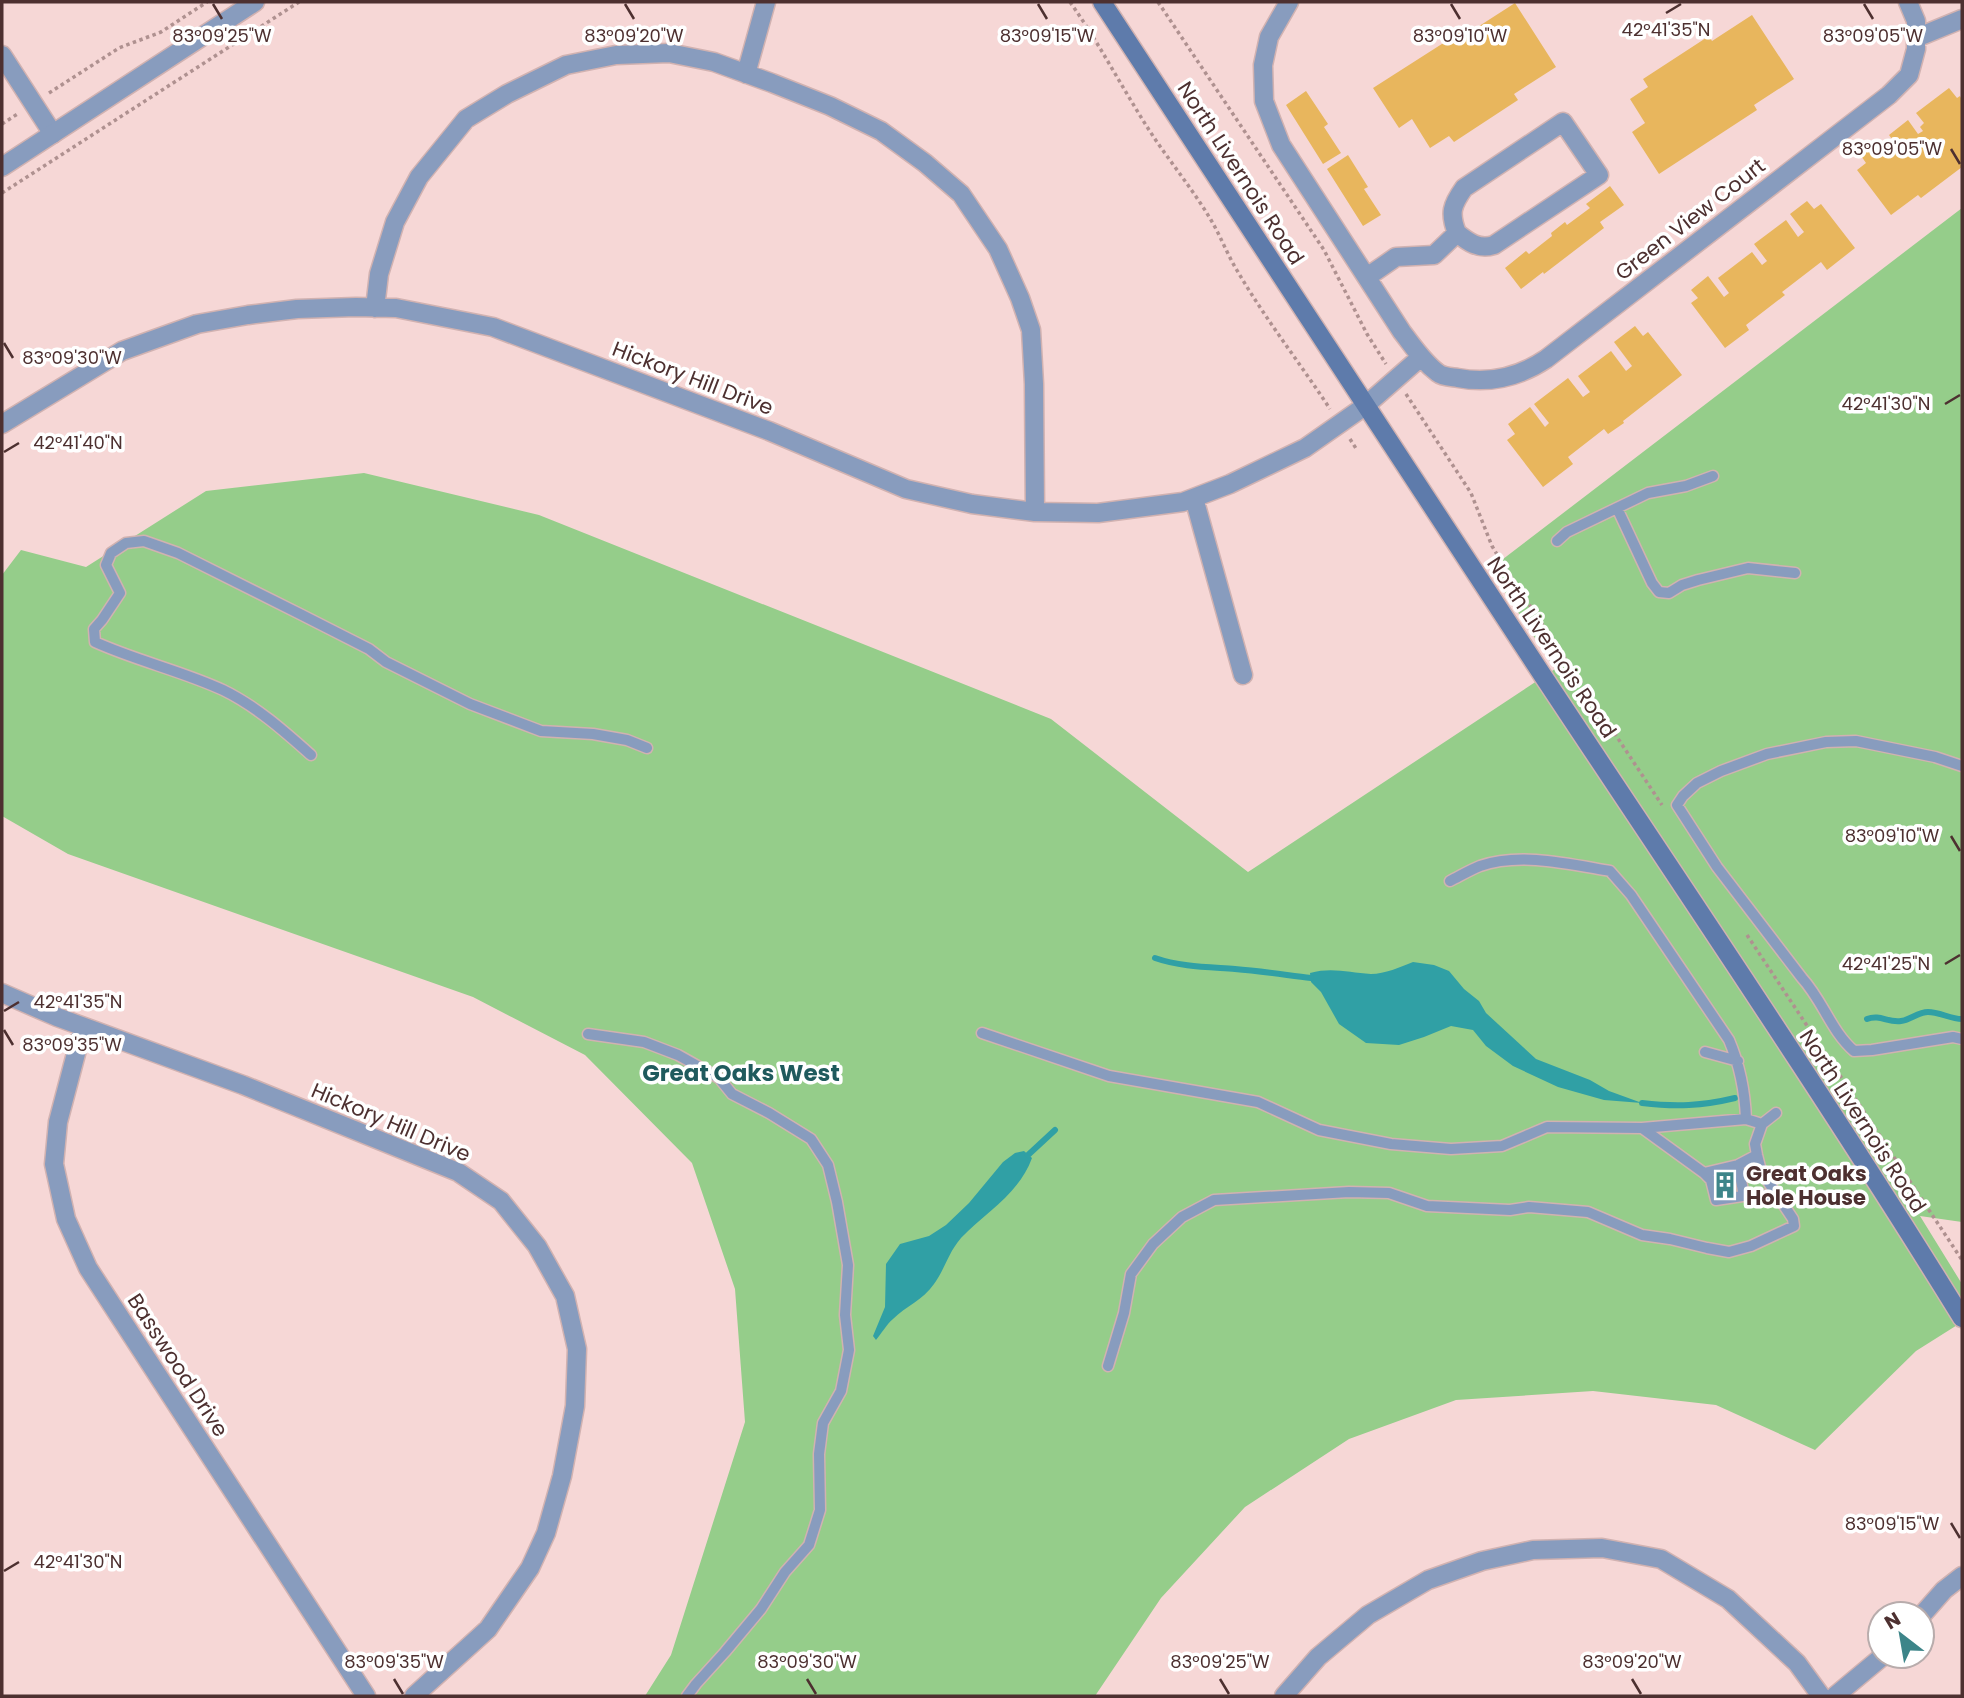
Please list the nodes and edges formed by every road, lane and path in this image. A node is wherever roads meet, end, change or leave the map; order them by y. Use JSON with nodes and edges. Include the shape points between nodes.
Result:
{"nodes":[{"id":1,"x":207,"y":2,"type":"edge"},
{"id":2,"x":255,"y":2,"type":"edge"},
{"id":3,"x":299,"y":2,"type":"edge"},
{"id":4,"x":766,"y":2,"type":"edge"},
{"id":5,"x":1070,"y":2,"type":"edge"},
{"id":6,"x":1102,"y":2,"type":"edge"},
{"id":7,"x":1158,"y":2,"type":"edge"},
{"id":8,"x":1289,"y":2,"type":"edge"},
{"id":9,"x":1908,"y":2,"type":"edge"},
{"id":10,"x":1962,"y":19,"type":"edge"},
{"id":11,"x":1916,"y":38,"type":"junction"},
{"id":12,"x":2,"y":55,"type":"edge"},
{"id":13,"x":746,"y":74,"type":"junction"},
{"id":14,"x":33,"y":103,"type":"junction"},
{"id":15,"x":53,"y":134,"type":"junction"},
{"id":16,"x":2,"y":167,"type":"edge"},
{"id":17,"x":2,"y":192,"type":"edge"},
{"id":18,"x":1457,"y":233,"type":"junction"},
{"id":19,"x":1367,"y":277,"type":"junction"},
{"id":20,"x":375,"y":308,"type":"junction"},
{"id":21,"x":1421,"y":357,"type":"junction"},
{"id":22,"x":1396,"y":379,"type":"junction"},
{"id":23,"x":1365,"y":406,"type":"junction"},
{"id":24,"x":2,"y":424,"type":"edge"},
{"id":25,"x":1340,"y":424,"type":"junction"},
{"id":26,"x":1357,"y":450,"type":"dead end"},
{"id":27,"x":1713,"y":476,"type":"dead end"},
{"id":28,"x":1194,"y":498,"type":"junction"},
{"id":29,"x":1617,"y":508,"type":"junction"},
{"id":30,"x":1035,"y":512,"type":"junction"},
{"id":31,"x":1557,"y":541,"type":"dead end"},
{"id":32,"x":1795,"y":573,"type":"dead end"},
{"id":33,"x":1243,"y":675,"type":"dead end"},
{"id":34,"x":647,"y":748,"type":"dead end"},
{"id":35,"x":311,"y":755,"type":"dead end"},
{"id":36,"x":1962,"y":766,"type":"edge"},
{"id":37,"x":1665,"y":810,"type":"dead end"},
{"id":38,"x":1450,"y":881,"type":"dead end"},
{"id":39,"x":1741,"y":926,"type":"dead end"},
{"id":40,"x":2,"y":993,"type":"edge"},
{"id":41,"x":83,"y":1027,"type":"junction"},
{"id":42,"x":982,"y":1033,"type":"dead end"},
{"id":43,"x":588,"y":1034,"type":"dead end"},
{"id":44,"x":1962,"y":1039,"type":"edge"},
{"id":45,"x":1705,"y":1052,"type":"dead end"},
{"id":46,"x":1738,"y":1061,"type":"junction"},
{"id":47,"x":1776,"y":1113,"type":"dead end"},
{"id":48,"x":1746,"y":1119,"type":"junction"},
{"id":49,"x":1762,"y":1124,"type":"junction"},
{"id":50,"x":1642,"y":1128,"type":"junction"},
{"id":51,"x":1757,"y":1155,"type":"junction"},
{"id":52,"x":1738,"y":1165,"type":"junction"},
{"id":53,"x":1704,"y":1173,"type":"junction"},
{"id":54,"x":1776,"y":1195,"type":"junction"},
{"id":55,"x":1744,"y":1196,"type":"junction"},
{"id":56,"x":1962,"y":1260,"type":"edge"},
{"id":57,"x":1962,"y":1318,"type":"edge"},
{"id":58,"x":1108,"y":1366,"type":"dead end"},
{"id":59,"x":1962,"y":1576,"type":"edge"},
{"id":60,"x":1935,"y":1600,"type":"edge"},
{"id":61,"x":1866,"y":1670,"type":"edge"},
{"id":62,"x":366,"y":1696,"type":"edge"},
{"id":63,"x":414,"y":1696,"type":"edge"},
{"id":64,"x":687,"y":1696,"type":"edge"},
{"id":65,"x":1284,"y":1696,"type":"edge"},
{"id":66,"x":1821,"y":1696,"type":"edge"},
{"id":67,"x":1835,"y":1696,"type":"edge"}],
"edges":[{"from":1,"to":14,"type":"path","via":[[161,32],[119,48]]},
{"from":2,"to":15,"type":"street"},
{"from":3,"to":17,"type":"path"},
{"from":4,"to":13,"type":"street"},
{"from":5,"to":25,"type":"path","via":[[1213,223],[1252,294]]},
{"from":6,"to":23,"type":"main road","name":"North Livernois Road"},
{"from":7,"to":22,"type":"path","via":[[1324,250]]},
{"from":8,"to":19,"type":"street","name":"Green View Court","via":[[1269,37],[1263,65],[1265,101],[1281,145]]},
{"from":9,"to":11,"type":"street","name":"Green View Court","via":[[1916,21]]},
{"from":10,"to":11,"type":"street"},
{"from":11,"to":21,"type":"street","name":"Green View Court","via":[[1909,75],[1889,96],[1546,359],[1515,375],[1468,380],[1440,375]]},
{"from":12,"to":14,"type":"street"},
{"from":13,"to":20,"type":"street","via":[[669,53],[616,55],[566,65],[476,113],[419,177],[395,222],[379,274]]},
{"from":13,"to":30,"type":"street","via":[[881,131],[961,194],[998,249],[1031,330]]},
{"from":14,"to":15,"type":"street"},
{"from":15,"to":16,"type":"street"},
{"from":18,"to":18,"type":"street","via":[[1451,214],[1464,188],[1563,122],[1599,175],[1494,245],[1469,243]]},
{"from":18,"to":19,"type":"street","via":[[1434,255],[1396,257]]},
{"from":19,"to":21,"type":"street","name":"Green View Court"},
{"from":20,"to":24,"type":"street","name":"Hickory Hill Drive","via":[[297,309],[197,324],[122,351]]},
{"from":20,"to":30,"type":"street","name":"Hickory Hill Drive","via":[[493,327],[769,431],[905,489]]},
{"from":21,"to":22,"type":"street"},
{"from":22,"to":23,"type":"street"},
{"from":22,"to":37,"type":"path","via":[[1471,492],[1505,568]]},
{"from":23,"to":25,"type":"street","name":"Hickory Hill Drive"},
{"from":23,"to":57,"type":"main road","name":"North Livernois Road","via":[[1695,903]]},
{"from":25,"to":26,"type":"path"},
{"from":25,"to":28,"type":"street","name":"Hickory Hill Drive","via":[[1306,448]]},
{"from":27,"to":29,"type":"lane","via":[[1648,493]]},
{"from":28,"to":30,"type":"street","name":"Hickory Hill Drive","via":[[1098,513]]},
{"from":28,"to":33,"type":"street"},
{"from":29,"to":31,"type":"lane","via":[[1567,531]]},
{"from":29,"to":32,"type":"lane","via":[[1659,592],[1669,593],[1682,585],[1748,568]]},
{"from":34,"to":35,"type":"lane","via":[[604,736],[541,731],[470,704],[178,553],[144,541],[126,543],[111,553],[106,565],[120,593],[94,629],[95,642],[225,691],[272,721]]},
{"from":36,"to":44,"type":"lane","via":[[1856,741],[1826,742],[1767,754],[1721,771],[1697,783],[1677,805],[1717,867],[1814,990],[1854,1052]]},
{"from":38,"to":46,"type":"lane","via":[[1480,866],[1520,859],[1610,871],[1729,1040]]},
{"from":39,"to":56,"type":"path"},
{"from":40,"to":41,"type":"street","name":"Hickory Hill Drive"},
{"from":41,"to":62,"type":"street","name":"Basswood Drive","via":[[58,1122],[54,1164],[66,1219],[88,1268]]},
{"from":41,"to":63,"type":"street","name":"Hickory Hill Drive","via":[[243,1084],[458,1172],[501,1201],[537,1246],[565,1296],[577,1349],[575,1406],[546,1533],[530,1568],[488,1629]]},
{"from":42,"to":50,"type":"lane","via":[[1109,1076],[1258,1102],[1319,1130],[1391,1144],[1451,1149],[1502,1146],[1547,1127]]},
{"from":43,"to":64,"type":"lane","via":[[645,1042],[678,1055],[719,1078],[732,1094],[811,1139],[828,1165],[848,1265],[845,1315],[849,1350],[841,1391],[823,1423],[820,1510],[809,1545]]},
{"from":45,"to":46,"type":"lane"},
{"from":46,"to":48,"type":"lane"},
{"from":47,"to":49,"type":"lane"},
{"from":48,"to":49,"type":"lane"},
{"from":48,"to":50,"type":"lane"},
{"from":49,"to":51,"type":"lane","via":[[1755,1144]]},
{"from":50,"to":53,"type":"lane"},
{"from":51,"to":52,"type":"lane"},
{"from":51,"to":54,"type":"lane"},
{"from":52,"to":53,"type":"lane"},
{"from":52,"to":55,"type":"lane"},
{"from":53,"to":55,"type":"lane","via":[[1711,1180],[1716,1200]]},
{"from":54,"to":55,"type":"lane"},
{"from":54,"to":58,"type":"lane","via":[[1794,1226],[1729,1252],[1642,1235],[1588,1212],[1529,1206],[1510,1210],[1427,1206],[1389,1193],[1349,1192],[1214,1200],[1182,1217],[1153,1244],[1131,1274]]},
{"from":59,"to":60,"type":"street"},
{"from":61,"to":67,"type":"street"},
{"from":65,"to":66,"type":"street","via":[[1318,1657],[1368,1615],[1429,1580],[1482,1561],[1533,1550],[1602,1548],[1661,1559],[1728,1599],[1797,1663]]}]}
